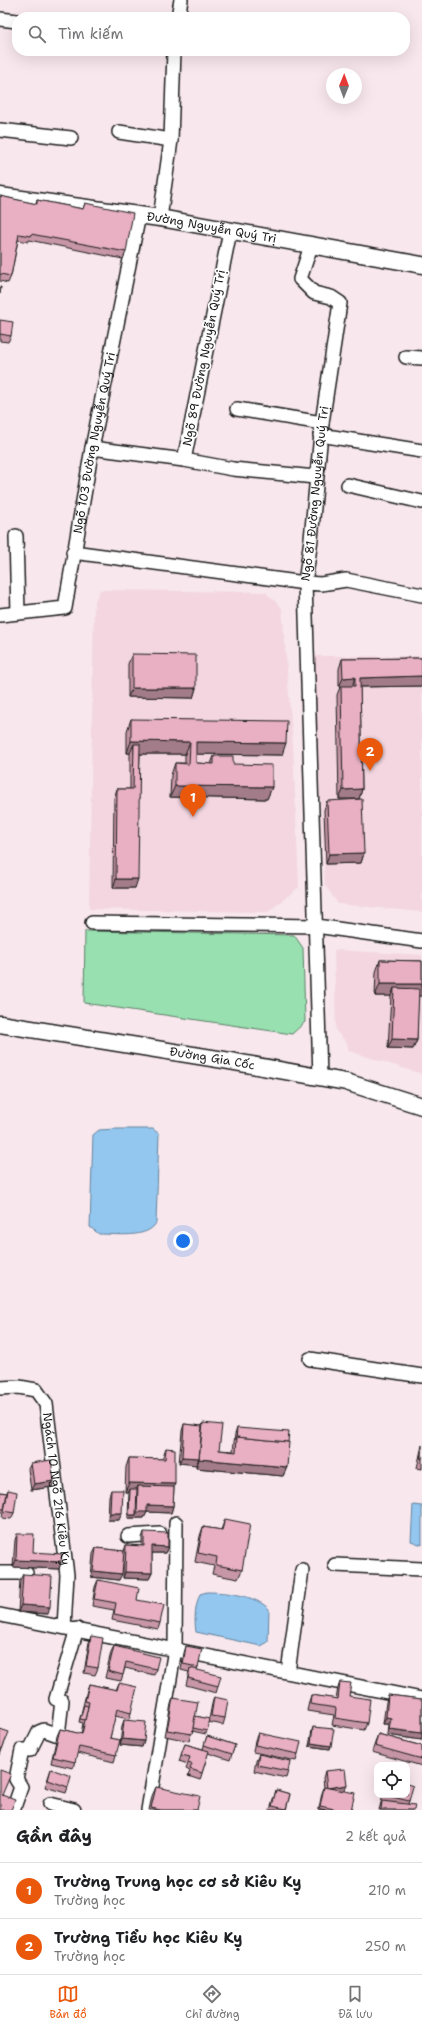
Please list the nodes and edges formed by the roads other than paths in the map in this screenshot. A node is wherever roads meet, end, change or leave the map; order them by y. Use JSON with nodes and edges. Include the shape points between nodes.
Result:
{"nodes":[{"id":1,"x":181,"y":0,"type":"edge"},
{"id":2,"x":179,"y":12,"type":"edge"},
{"id":3,"x":0,"y":19,"type":"edge"},
{"id":4,"x":12,"y":20,"type":"edge"},
{"id":5,"x":174,"y":56,"type":"edge"},
{"id":6,"x":0,"y":130,"type":"edge"},
{"id":7,"x":119,"y":132,"type":"dead end"},
{"id":8,"x":71,"y":138,"type":"dead end"},
{"id":9,"x":171,"y":140,"type":"junction"},
{"id":10,"x":0,"y":196,"type":"edge"},
{"id":11,"x":139,"y":215,"type":"junction"},
{"id":12,"x":160,"y":218,"type":"junction"},
{"id":13,"x":230,"y":231,"type":"junction"},
{"id":14,"x":311,"y":246,"type":"junction"},
{"id":15,"x":422,"y":265,"type":"edge"},
{"id":16,"x":406,"y":357,"type":"dead end"},
{"id":17,"x":422,"y":358,"type":"edge"},
{"id":18,"x":237,"y":409,"type":"dead end"},
{"id":19,"x":321,"y":429,"type":"junction"},
{"id":20,"x":92,"y":448,"type":"junction"},
{"id":21,"x":422,"y":451,"type":"edge"},
{"id":22,"x":184,"y":460,"type":"junction"},
{"id":23,"x":315,"y":477,"type":"junction"},
{"id":24,"x":348,"y":485,"type":"dead end"},
{"id":25,"x":422,"y":502,"type":"edge"},
{"id":26,"x":16,"y":536,"type":"dead end"},
{"id":27,"x":74,"y":552,"type":"junction"},
{"id":28,"x":305,"y":583,"type":"junction"},
{"id":29,"x":422,"y":595,"type":"edge"},
{"id":30,"x":18,"y":613,"type":"junction"},
{"id":31,"x":0,"y":615,"type":"edge"},
{"id":32,"x":92,"y":923,"type":"dead end"},
{"id":33,"x":316,"y":926,"type":"junction"},
{"id":34,"x":422,"y":941,"type":"edge"},
{"id":35,"x":0,"y":1024,"type":"edge"},
{"id":36,"x":320,"y":1077,"type":"junction"},
{"id":37,"x":422,"y":1106,"type":"edge"},
{"id":38,"x":310,"y":1360,"type":"dead end"},
{"id":39,"x":422,"y":1376,"type":"edge"},
{"id":40,"x":0,"y":1388,"type":"edge"},
{"id":41,"x":128,"y":1536,"type":"dead end"},
{"id":42,"x":335,"y":1565,"type":"dead end"},
{"id":43,"x":422,"y":1569,"type":"edge"},
{"id":44,"x":302,"y":1570,"type":"dead end"},
{"id":45,"x":0,"y":1573,"type":"edge"},
{"id":46,"x":26,"y":1573,"type":"edge"},
{"id":47,"x":0,"y":1614,"type":"edge"},
{"id":48,"x":70,"y":1628,"type":"junction"},
{"id":49,"x":175,"y":1649,"type":"junction"},
{"id":50,"x":288,"y":1672,"type":"junction"},
{"id":51,"x":422,"y":1699,"type":"edge"},
{"id":52,"x":50,"y":1804,"type":"dead end"},
{"id":53,"x":13,"y":1810,"type":"edge"},
{"id":54,"x":74,"y":1810,"type":"edge"},
{"id":55,"x":148,"y":1810,"type":"edge"}],
"edges":[{"from":1,"to":2,"type":"street"},
{"from":3,"to":4,"type":"street"},
{"from":5,"to":9,"type":"street"},
{"from":6,"to":8,"type":"street"},
{"from":7,"to":9,"type":"street"},
{"from":9,"to":12,"type":"street"},
{"from":10,"to":11,"type":"street","name":"Đường Nguyễn Quý Trị"},
{"from":11,"to":12,"type":"street","name":"Đường Nguyễn Quý Trị"},
{"from":11,"to":20,"type":"street","name":"Ngõ 103 Đường Nguyễn Quý Trị"},
{"from":12,"to":13,"type":"street","name":"Đường Nguyễn Quý Trị"},
{"from":13,"to":14,"type":"street","name":"Đường Nguyễn Quý Trị"},
{"from":13,"to":22,"type":"street","name":"Ngõ 89 Đường Nguyễn Quý Trị"},
{"from":14,"to":15,"type":"street","name":"Đường Nguyễn Quý Trị"},
{"from":14,"to":19,"type":"street","name":"Ngõ 81 Đường Nguyễn Quý Trị","via":[[300,279],[314,293],[331,297],[340,303]]},
{"from":16,"to":17,"type":"street"},
{"from":18,"to":19,"type":"street"},
{"from":19,"to":21,"type":"street"},
{"from":19,"to":23,"type":"street","name":"Ngõ 81 Đường Nguyễn Quý Trị"},
{"from":20,"to":22,"type":"street"},
{"from":20,"to":27,"type":"street","name":"Ngõ 103 Đường Nguyễn Quý Trị"},
{"from":22,"to":23,"type":"street","name":"Ngõ 89 Đường Nguyễn Quý Trị","via":[[233,469]]},
{"from":23,"to":28,"type":"street","name":"Ngõ 81 Đường Nguyễn Quý Trị"},
{"from":24,"to":25,"type":"street"},
{"from":26,"to":30,"type":"street"},
{"from":27,"to":28,"type":"street","name":"Ngõ 81 Đường Nguyễn Quý Trị"},
{"from":27,"to":30,"type":"street","name":"Ngõ 103 Đường Nguyễn Quý Trị","via":[[65,608]]},
{"from":28,"to":29,"type":"street","via":[[322,584],[346,580]]},
{"from":28,"to":33,"type":"street"},
{"from":30,"to":31,"type":"street","name":"Ngõ 103 Đường Nguyễn Quý Trị"},
{"from":32,"to":33,"type":"street"},
{"from":33,"to":34,"type":"street"},
{"from":33,"to":36,"type":"street"},
{"from":35,"to":36,"type":"street","name":"Đường Gia Cốc"},
{"from":36,"to":37,"type":"street","name":"Đường Gia Cốc","via":[[346,1082]]},
{"from":38,"to":39,"type":"street"},
{"from":40,"to":48,"type":"street","name":"Ngách 10 Ngõ 216 Kiêu Kỵ","via":[[19,1387],[36,1390],[46,1404],[67,1575]]},
{"from":41,"to":49,"type":"street","via":[[176,1528]]},
{"from":42,"to":43,"type":"street"},
{"from":44,"to":50,"type":"street"},
{"from":45,"to":46,"type":"street"},
{"from":47,"to":48,"type":"street"},
{"from":48,"to":49,"type":"street"},
{"from":48,"to":53,"type":"street","via":[[56,1699],[62,1701],[60,1730],[58,1735],[44,1730],[39,1732],[30,1750],[22,1750],[16,1779],[21,1787]]},
{"from":49,"to":50,"type":"street"},
{"from":49,"to":55,"type":"street"},
{"from":50,"to":51,"type":"street"},
{"from":52,"to":54,"type":"street"}]}
